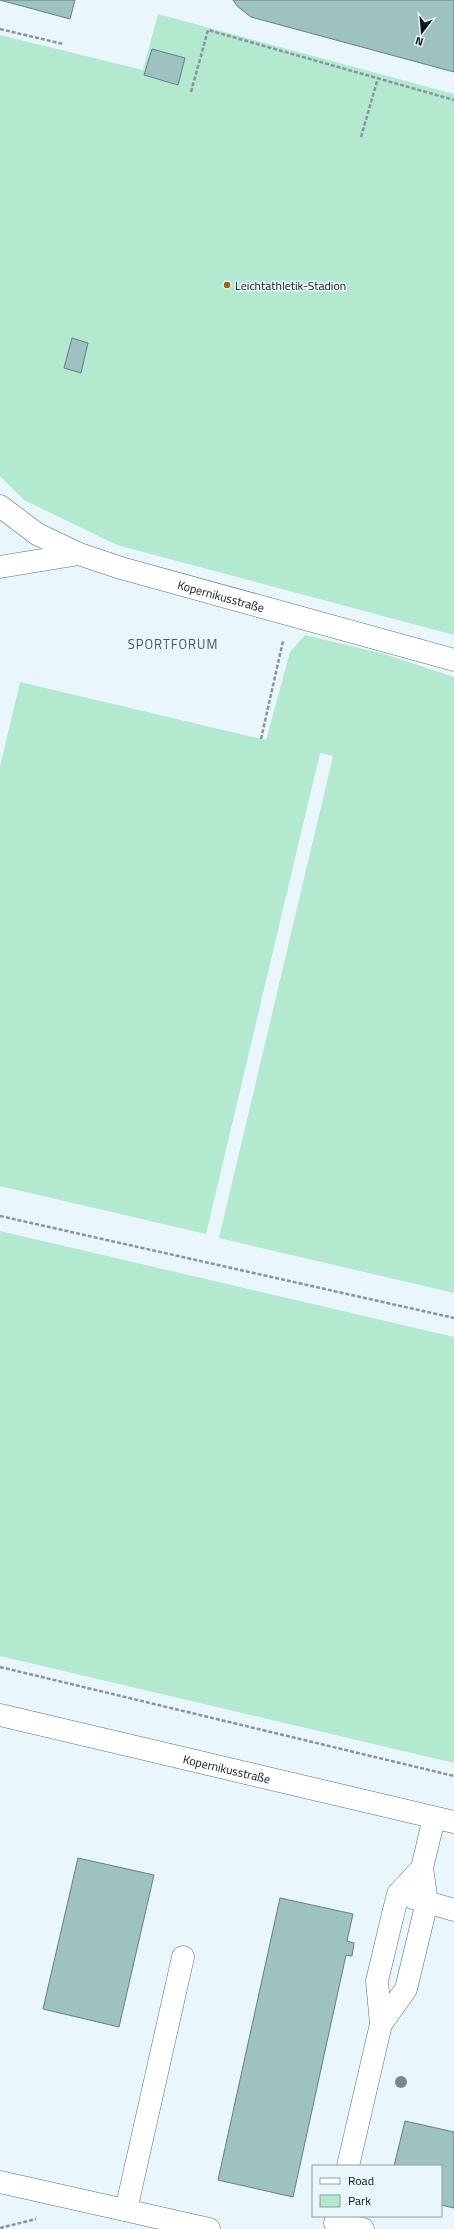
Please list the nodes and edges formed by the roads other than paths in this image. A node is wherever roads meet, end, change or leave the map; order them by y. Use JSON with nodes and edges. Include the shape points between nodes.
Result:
{"nodes":[{"id":1,"x":0,"y":506,"type":"edge"},
{"id":2,"x":79,"y":554,"type":"junction"},
{"id":3,"x":0,"y":567,"type":"edge"},
{"id":4,"x":454,"y":660,"type":"edge"},
{"id":5,"x":0,"y":1715,"type":"edge"},
{"id":6,"x":444,"y":1820,"type":"edge"},
{"id":7,"x":422,"y":1868,"type":"junction"},
{"id":8,"x":398,"y":1894,"type":"junction"},
{"id":9,"x":427,"y":1902,"type":"junction"},
{"id":10,"x":454,"y":1910,"type":"edge"},
{"id":11,"x":183,"y":1957,"type":"dead end"},
{"id":12,"x":381,"y":2024,"type":"junction"},
{"id":13,"x":348,"y":2165,"type":"edge"},
{"id":14,"x":0,"y":2182,"type":"edge"},
{"id":15,"x":126,"y":2210,"type":"junction"},
{"id":16,"x":333,"y":2223,"type":"edge"},
{"id":17,"x":209,"y":2229,"type":"edge"},
{"id":18,"x":363,"y":2229,"type":"edge"}],
"edges":[{"from":1,"to":2,"type":"street","name":"Kopernikusstraße","via":[[37,534]]},
{"from":2,"to":3,"type":"street"},
{"from":2,"to":4,"type":"street","name":"Kopernikusstraße","via":[[121,568]]},
{"from":5,"to":6,"type":"street","name":"Kopernikusstraße"},
{"from":6,"to":7,"type":"street"},
{"from":7,"to":8,"type":"street"},
{"from":7,"to":9,"type":"street"},
{"from":8,"to":9,"type":"street"},
{"from":8,"to":12,"type":"street","via":[[376,1981]]},
{"from":9,"to":10,"type":"street"},
{"from":9,"to":12,"type":"street","via":[[406,1989]]},
{"from":11,"to":15,"type":"street"},
{"from":12,"to":13,"type":"street"},
{"from":14,"to":15,"type":"street"},
{"from":15,"to":17,"type":"street"},
{"from":16,"to":18,"type":"street"}]}
